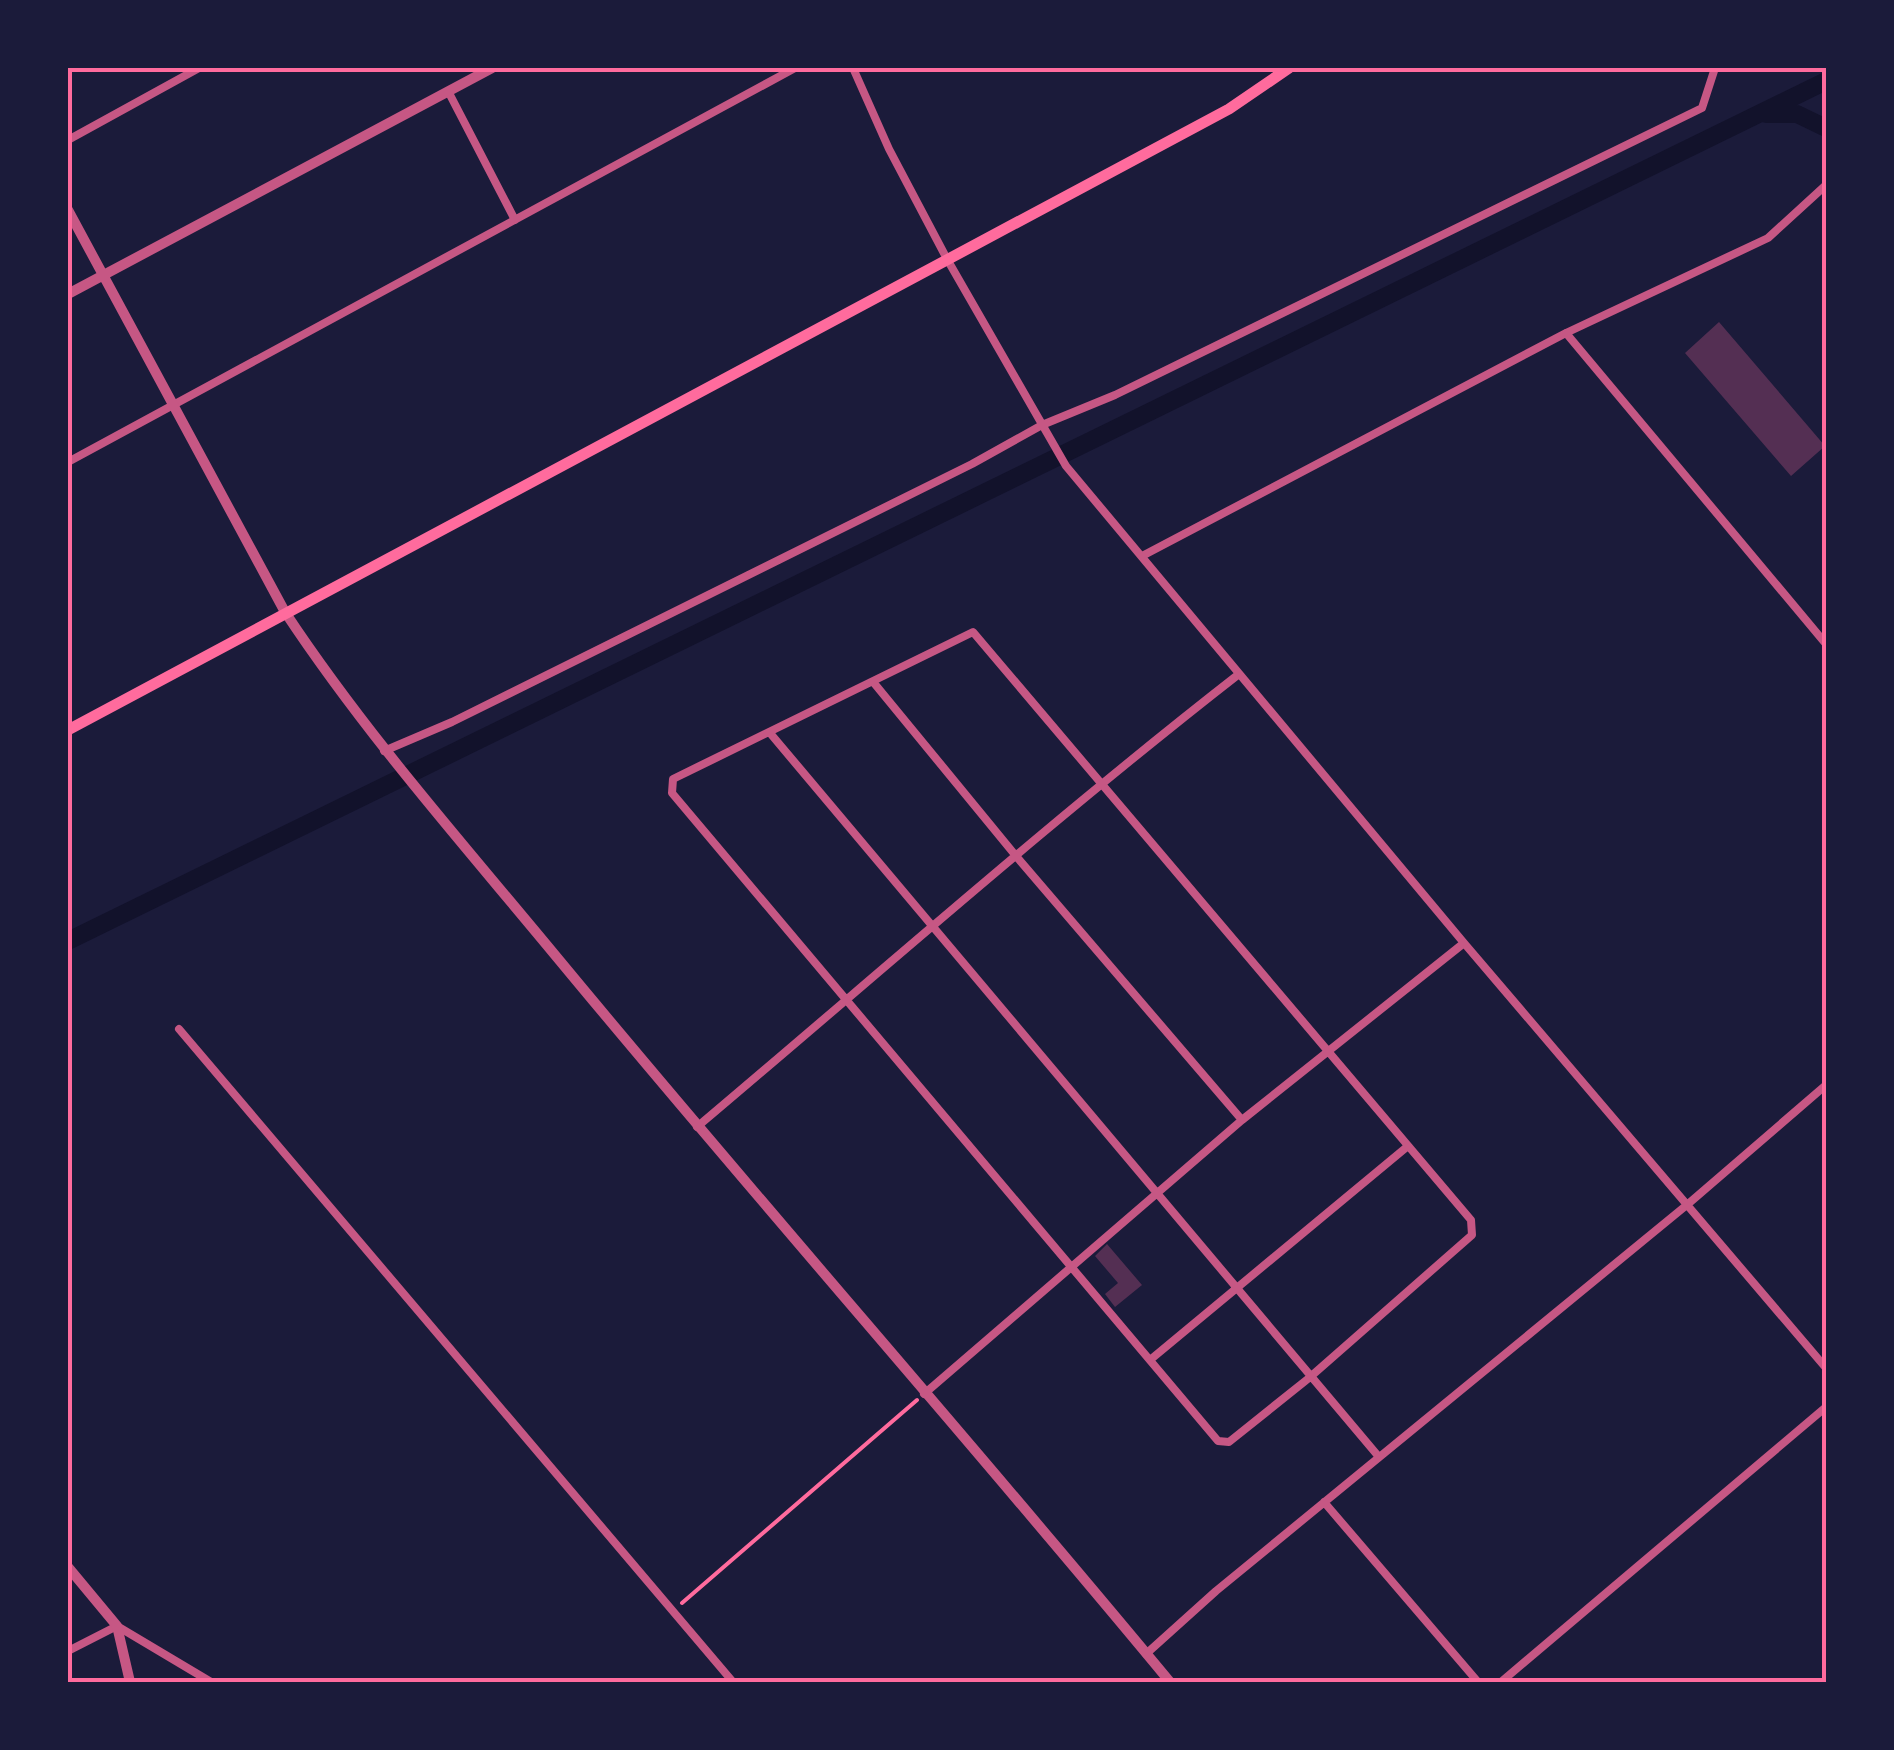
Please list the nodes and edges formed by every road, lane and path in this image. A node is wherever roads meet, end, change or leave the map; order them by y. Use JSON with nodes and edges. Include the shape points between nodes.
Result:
{"nodes":[{"id":1,"x":199,"y":68,"type":"edge"},
{"id":2,"x":491,"y":68,"type":"edge"},
{"id":3,"x":795,"y":68,"type":"edge"},
{"id":4,"x":853,"y":68,"type":"edge"},
{"id":5,"x":1289,"y":68,"type":"edge"},
{"id":6,"x":1715,"y":68,"type":"edge"},
{"id":7,"x":448,"y":91,"type":"junction"},
{"id":8,"x":68,"y":140,"type":"edge"},
{"id":9,"x":1826,"y":185,"type":"edge"},
{"id":10,"x":68,"y":210,"type":"edge"},
{"id":11,"x":515,"y":220,"type":"junction"},
{"id":12,"x":947,"y":260,"type":"junction"},
{"id":13,"x":103,"y":275,"type":"junction"},
{"id":14,"x":68,"y":294,"type":"edge"},
{"id":15,"x":1566,"y":333,"type":"junction"},
{"id":16,"x":173,"y":405,"type":"junction"},
{"id":17,"x":1042,"y":424,"type":"junction"},
{"id":18,"x":68,"y":462,"type":"edge"},
{"id":19,"x":1144,"y":555,"type":"junction"},
{"id":20,"x":285,"y":612,"type":"junction"},
{"id":21,"x":1826,"y":644,"type":"edge"},
{"id":22,"x":1239,"y":674,"type":"junction"},
{"id":23,"x":874,"y":683,"type":"junction"},
{"id":24,"x":68,"y":730,"type":"edge"},
{"id":25,"x":770,"y":733,"type":"junction"},
{"id":26,"x":384,"y":751,"type":"junction"},
{"id":27,"x":1101,"y":782,"type":"junction"},
{"id":28,"x":1016,"y":856,"type":"junction"},
{"id":29,"x":934,"y":927,"type":"junction"},
{"id":30,"x":1464,"y":943,"type":"junction"},
{"id":31,"x":845,"y":1002,"type":"junction"},
{"id":32,"x":179,"y":1029,"type":"dead end"},
{"id":33,"x":1329,"y":1049,"type":"junction"},
{"id":34,"x":1826,"y":1085,"type":"edge"},
{"id":35,"x":1242,"y":1120,"type":"junction"},
{"id":36,"x":696,"y":1126,"type":"junction"},
{"id":37,"x":1408,"y":1146,"type":"junction"},
{"id":38,"x":1157,"y":1192,"type":"junction"},
{"id":39,"x":1688,"y":1204,"type":"junction"},
{"id":40,"x":1071,"y":1264,"type":"junction"},
{"id":41,"x":1234,"y":1288,"type":"junction"},
{"id":42,"x":1150,"y":1360,"type":"junction"},
{"id":43,"x":1826,"y":1368,"type":"edge"},
{"id":44,"x":1309,"y":1378,"type":"junction"},
{"id":45,"x":924,"y":1394,"type":"junction"},
{"id":46,"x":1826,"y":1407,"type":"edge"},
{"id":47,"x":1379,"y":1457,"type":"junction"},
{"id":48,"x":1324,"y":1502,"type":"junction"},
{"id":49,"x":68,"y":1568,"type":"edge"},
{"id":50,"x":673,"y":1610,"type":"junction"},
{"id":51,"x":117,"y":1626,"type":"junction"},
{"id":52,"x":68,"y":1651,"type":"edge"},
{"id":53,"x":1146,"y":1654,"type":"junction"},
{"id":54,"x":130,"y":1682,"type":"edge"},
{"id":55,"x":210,"y":1682,"type":"edge"},
{"id":56,"x":733,"y":1682,"type":"edge"},
{"id":57,"x":1170,"y":1682,"type":"edge"},
{"id":58,"x":1478,"y":1682,"type":"edge"},
{"id":59,"x":1501,"y":1682,"type":"edge"}],
"edges":[{"from":1,"to":8,"type":"street"},
{"from":2,"to":7,"type":"street"},
{"from":3,"to":11,"type":"street"},
{"from":4,"to":12,"type":"street"},
{"from":5,"to":12,"type":"main road","via":[[1229,110]]},
{"from":6,"to":17,"type":"street","via":[[1702,108],[1115,396]]},
{"from":7,"to":11,"type":"street"},
{"from":7,"to":13,"type":"street"},
{"from":9,"to":15,"type":"street","via":[[1768,238]]},
{"from":10,"to":13,"type":"street"},
{"from":11,"to":16,"type":"street"},
{"from":12,"to":17,"type":"street"},
{"from":12,"to":20,"type":"main road"},
{"from":13,"to":14,"type":"street"},
{"from":13,"to":16,"type":"street"},
{"from":15,"to":19,"type":"street"},
{"from":15,"to":21,"type":"street"},
{"from":16,"to":18,"type":"street"},
{"from":16,"to":20,"type":"street"},
{"from":17,"to":19,"type":"street","via":[[1066,466]]},
{"from":17,"to":26,"type":"street"},
{"from":19,"to":22,"type":"street"},
{"from":20,"to":24,"type":"main road"},
{"from":20,"to":26,"type":"street"},
{"from":22,"to":27,"type":"street"},
{"from":22,"to":30,"type":"street"},
{"from":23,"to":25,"type":"street"},
{"from":23,"to":27,"type":"street","via":[[973,632]]},
{"from":23,"to":28,"type":"street"},
{"from":25,"to":29,"type":"street"},
{"from":25,"to":31,"type":"street","via":[[673,780],[672,793]]},
{"from":26,"to":36,"type":"street"},
{"from":27,"to":28,"type":"street"},
{"from":27,"to":33,"type":"street"},
{"from":28,"to":29,"type":"street"},
{"from":28,"to":35,"type":"street"},
{"from":29,"to":31,"type":"street"},
{"from":29,"to":38,"type":"street"},
{"from":30,"to":33,"type":"street"},
{"from":30,"to":39,"type":"street"},
{"from":31,"to":36,"type":"street"},
{"from":31,"to":40,"type":"street"},
{"from":32,"to":50,"type":"street"},
{"from":33,"to":35,"type":"street"},
{"from":33,"to":37,"type":"street"},
{"from":34,"to":39,"type":"street"},
{"from":35,"to":38,"type":"street"},
{"from":36,"to":45,"type":"street"},
{"from":37,"to":41,"type":"street"},
{"from":37,"to":44,"type":"street","via":[[1471,1220],[1472,1235]]},
{"from":38,"to":40,"type":"street"},
{"from":38,"to":41,"type":"street"},
{"from":39,"to":43,"type":"street"},
{"from":39,"to":47,"type":"street"},
{"from":40,"to":42,"type":"street"},
{"from":40,"to":45,"type":"street"},
{"from":41,"to":42,"type":"street"},
{"from":41,"to":44,"type":"street"},
{"from":42,"to":44,"type":"street","via":[[1218,1441],[1229,1442]]},
{"from":44,"to":47,"type":"street"},
{"from":45,"to":50,"type":"path"},
{"from":45,"to":53,"type":"street"},
{"from":46,"to":59,"type":"street"},
{"from":47,"to":48,"type":"street"},
{"from":48,"to":53,"type":"street"},
{"from":48,"to":58,"type":"street"},
{"from":49,"to":51,"type":"street"},
{"from":50,"to":56,"type":"street"},
{"from":51,"to":52,"type":"street"},
{"from":51,"to":54,"type":"street"},
{"from":51,"to":55,"type":"street"},
{"from":53,"to":57,"type":"street"}]}
